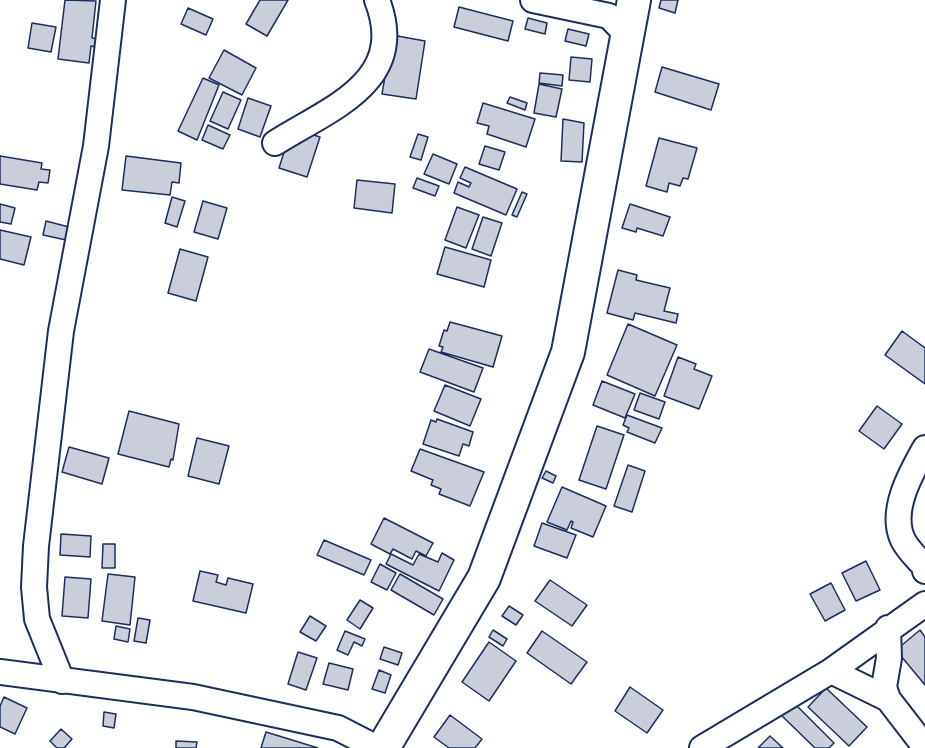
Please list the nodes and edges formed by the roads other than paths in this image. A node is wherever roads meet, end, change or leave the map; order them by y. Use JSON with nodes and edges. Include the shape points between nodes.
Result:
{"nodes":[{"id":1,"x":113,"y":0,"type":"edge"},
{"id":2,"x":377,"y":0,"type":"edge"},
{"id":3,"x":533,"y":0,"type":"edge"},
{"id":4,"x":634,"y":0,"type":"edge"},
{"id":5,"x":629,"y":37,"type":"junction"},
{"id":6,"x":275,"y":143,"type":"dead end"},
{"id":7,"x":925,"y":448,"type":"edge"},
{"id":8,"x":925,"y":571,"type":"edge"},
{"id":9,"x":925,"y":603,"type":"edge"},
{"id":10,"x":888,"y":628,"type":"junction"},
{"id":11,"x":831,"y":671,"type":"junction"},
{"id":12,"x":0,"y":672,"type":"edge"},
{"id":13,"x":62,"y":681,"type":"junction"},
{"id":14,"x":888,"y":699,"type":"junction"},
{"id":15,"x":925,"y":747,"type":"edge"},
{"id":16,"x":377,"y":748,"type":"edge"},
{"id":17,"x":382,"y":748,"type":"edge"},
{"id":18,"x":702,"y":748,"type":"edge"}],
"edges":[{"from":1,"to":13,"type":"street","via":[[96,146],[61,331],[36,546],[37,619]]},
{"from":2,"to":6,"type":"street","via":[[383,27],[381,56],[374,74],[355,94]]},
{"from":3,"to":5,"type":"street","via":[[609,16]]},
{"from":4,"to":5,"type":"main road"},
{"from":5,"to":17,"type":"main road","via":[[568,352],[484,578]]},
{"from":7,"to":8,"type":"street","via":[[906,482],[901,520],[902,538]]},
{"from":9,"to":10,"type":"street"},
{"from":10,"to":11,"type":"street"},
{"from":10,"to":14,"type":"street","via":[[889,658],[884,687]]},
{"from":11,"to":14,"type":"street"},
{"from":11,"to":18,"type":"street"},
{"from":12,"to":13,"type":"street"},
{"from":13,"to":16,"type":"street","via":[[193,697],[338,728]]},
{"from":14,"to":15,"type":"street"}]}
